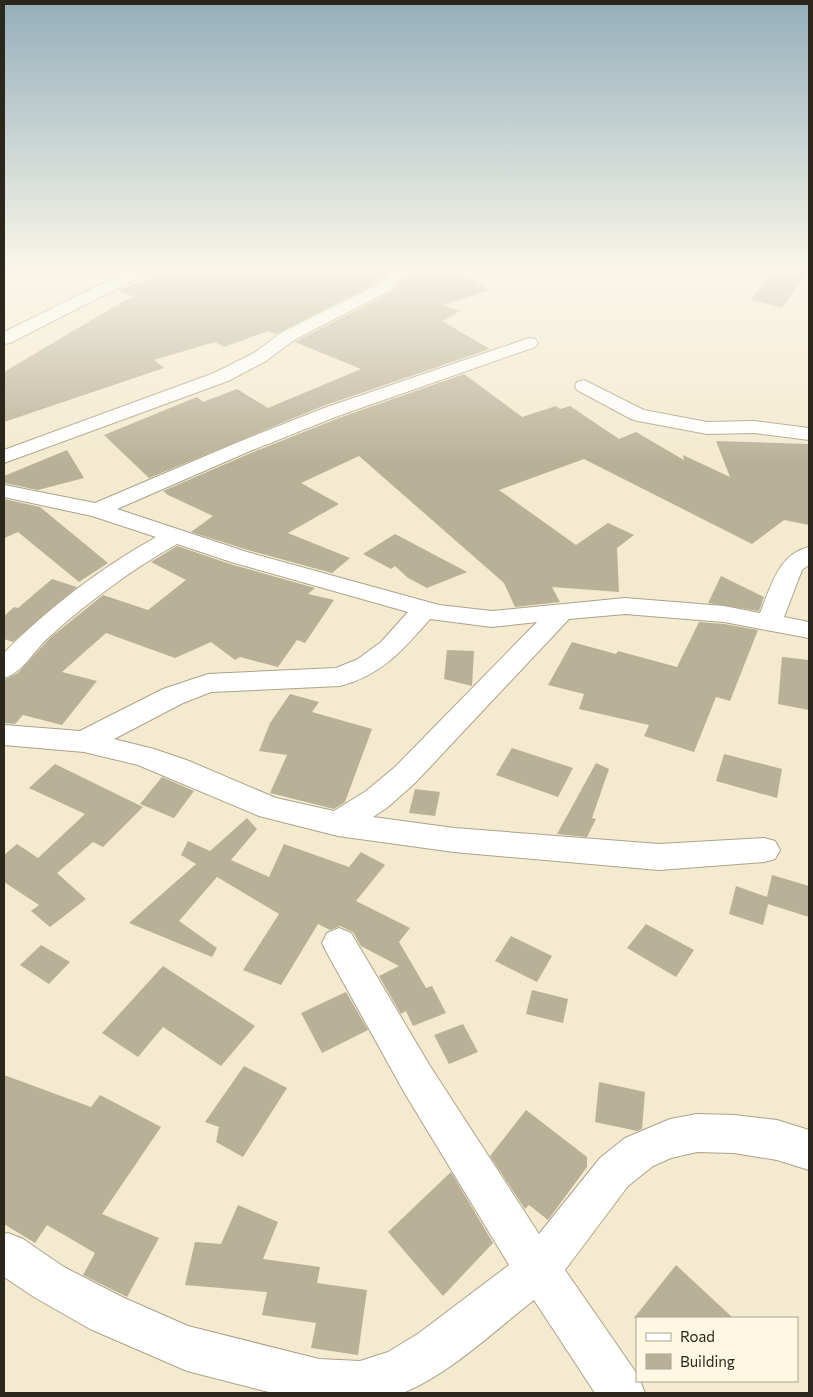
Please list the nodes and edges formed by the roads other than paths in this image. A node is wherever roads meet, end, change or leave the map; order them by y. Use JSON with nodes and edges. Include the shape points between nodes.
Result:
{"nodes":[{"id":1,"x":18,"y":332,"type":"edge"},
{"id":2,"x":295,"y":332,"type":"edge"},
{"id":3,"x":4,"y":339,"type":"edge"},
{"id":4,"x":529,"y":343,"type":"dead end"},
{"id":5,"x":584,"y":386,"type":"dead end"},
{"id":6,"x":809,"y":434,"type":"edge"},
{"id":7,"x":4,"y":457,"type":"edge"},
{"id":8,"x":4,"y":491,"type":"edge"},
{"id":9,"x":97,"y":510,"type":"junction"},
{"id":10,"x":175,"y":536,"type":"junction"},
{"id":11,"x":809,"y":554,"type":"edge"},
{"id":12,"x":425,"y":609,"type":"junction"},
{"id":13,"x":562,"y":612,"type":"junction"},
{"id":14,"x":768,"y":622,"type":"junction"},
{"id":15,"x":809,"y":630,"type":"edge"},
{"id":16,"x":4,"y":669,"type":"edge"},
{"id":17,"x":4,"y":735,"type":"edge"},
{"id":18,"x":84,"y":742,"type":"junction"},
{"id":19,"x":338,"y":824,"type":"junction"},
{"id":20,"x":764,"y":850,"type":"dead end"},
{"id":21,"x":339,"y":943,"type":"dead end"},
{"id":22,"x":809,"y":1150,"type":"edge"},
{"id":23,"x":8,"y":1254,"type":"dead end"},
{"id":24,"x":539,"y":1269,"type":"junction"},
{"id":25,"x":360,"y":1389,"type":"edge"},
{"id":26,"x":622,"y":1393,"type":"edge"}],
"edges":[{"from":1,"to":3,"type":"street"},
{"from":2,"to":7,"type":"street","via":[[260,357],[227,374]]},
{"from":4,"to":9,"type":"street","via":[[322,416]]},
{"from":5,"to":6,"type":"street","via":[[638,415],[707,428],[754,427]]},
{"from":8,"to":9,"type":"street"},
{"from":9,"to":10,"type":"street"},
{"from":10,"to":12,"type":"street"},
{"from":10,"to":16,"type":"street","via":[[130,561],[77,602],[39,632]]},
{"from":11,"to":14,"type":"street","via":[[792,566]]},
{"from":12,"to":13,"type":"street","via":[[492,619]]},
{"from":12,"to":18,"type":"street","via":[[390,648],[367,665],[340,677],[221,681],[196,686]]},
{"from":13,"to":14,"type":"street","via":[[625,606],[699,611]]},
{"from":13,"to":19,"type":"street","via":[[405,776]]},
{"from":14,"to":15,"type":"street"},
{"from":17,"to":18,"type":"street"},
{"from":18,"to":19,"type":"street","via":[[144,756],[270,808]]},
{"from":19,"to":20,"type":"street","via":[[454,840],[659,857]]},
{"from":21,"to":24,"type":"street","via":[[422,1087],[518,1242]]},
{"from":22,"to":24,"type":"street","via":[[777,1140],[697,1133],[670,1139],[639,1152],[614,1172]]},
{"from":23,"to":25,"type":"street","via":[[49,1282],[106,1313],[187,1348],[319,1382]]},
{"from":24,"to":25,"type":"street","via":[[420,1358],[399,1372]]},
{"from":24,"to":26,"type":"street"}]}
